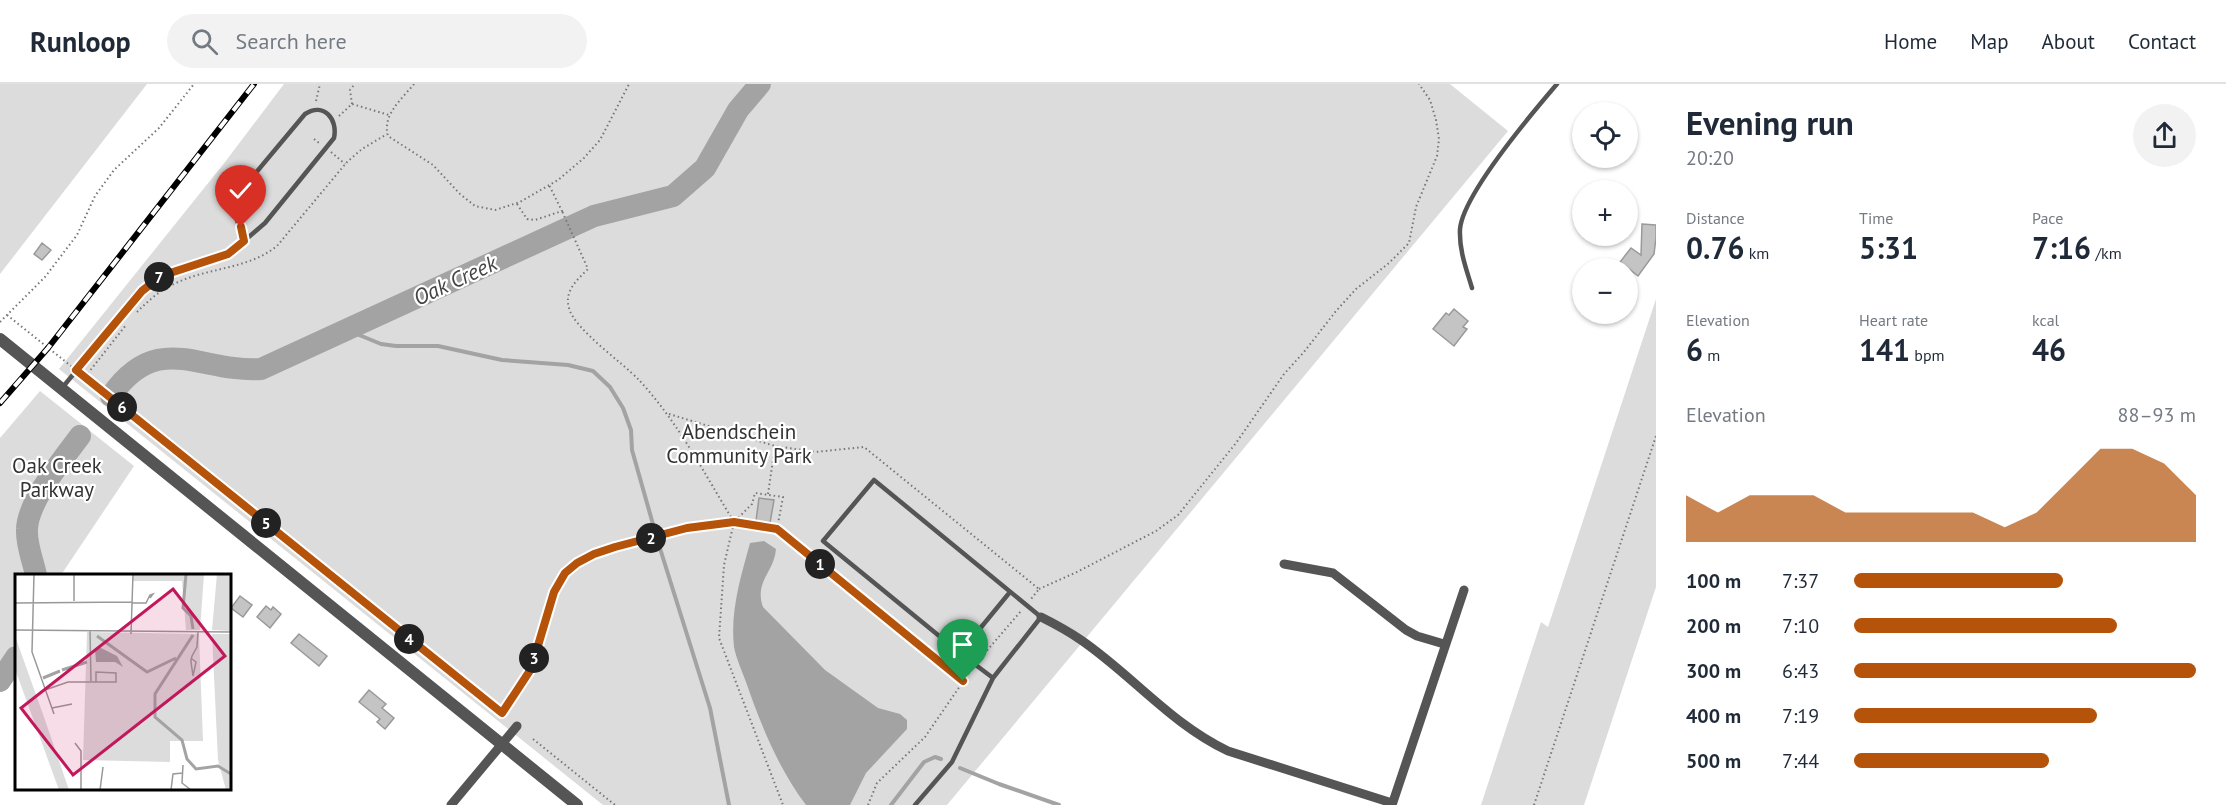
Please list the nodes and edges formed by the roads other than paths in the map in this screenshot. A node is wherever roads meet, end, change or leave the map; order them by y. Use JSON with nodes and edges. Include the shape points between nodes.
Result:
{"nodes":[{"id":1,"x":1557,"y":84,"type":"edge"},
{"id":2,"x":244,"y":241,"type":"junction"},
{"id":3,"x":1472,"y":288,"type":"dead end"},
{"id":4,"x":0,"y":339,"type":"edge"},
{"id":5,"x":62,"y":388,"type":"junction"},
{"id":6,"x":1284,"y":564,"type":"dead end"},
{"id":7,"x":1464,"y":590,"type":"dead end"},
{"id":8,"x":1010,"y":592,"type":"junction"},
{"id":9,"x":1041,"y":617,"type":"junction"},
{"id":10,"x":1444,"y":644,"type":"junction"},
{"id":11,"x":960,"y":653,"type":"junction"},
{"id":12,"x":993,"y":678,"type":"junction"},
{"id":13,"x":517,"y":726,"type":"dead end"},
{"id":14,"x":502,"y":744,"type":"junction"},
{"id":15,"x":1392,"y":804,"type":"edge"},
{"id":16,"x":451,"y":805,"type":"edge"},
{"id":17,"x":577,"y":805,"type":"edge"},
{"id":18,"x":915,"y":805,"type":"edge"}],
"edges":[{"from":1,"to":3,"type":"lane","via":[[1470,200],[1460,227],[1461,254]]},
{"from":2,"to":2,"type":"lane","via":[[265,223],[334,138],[334,120],[325,112],[305,114],[233,200]]},
{"from":2,"to":5,"type":"lane","via":[[228,254],[161,276],[142,291]]},
{"from":4,"to":5,"type":"street"},
{"from":5,"to":14,"type":"street"},
{"from":6,"to":10,"type":"street","via":[[1333,573],[1406,630]]},
{"from":7,"to":10,"type":"street"},
{"from":8,"to":9,"type":"lane"},
{"from":8,"to":11,"type":"lane"},
{"from":8,"to":11,"type":"lane","via":[[874,480],[823,541]]},
{"from":9,"to":12,"type":"lane"},
{"from":9,"to":15,"type":"street","via":[[1082,641],[1212,743]]},
{"from":10,"to":15,"type":"street"},
{"from":11,"to":12,"type":"lane"},
{"from":12,"to":18,"type":"lane","via":[[952,762]]},
{"from":13,"to":14,"type":"street"},
{"from":14,"to":16,"type":"street"},
{"from":14,"to":17,"type":"street"}]}
